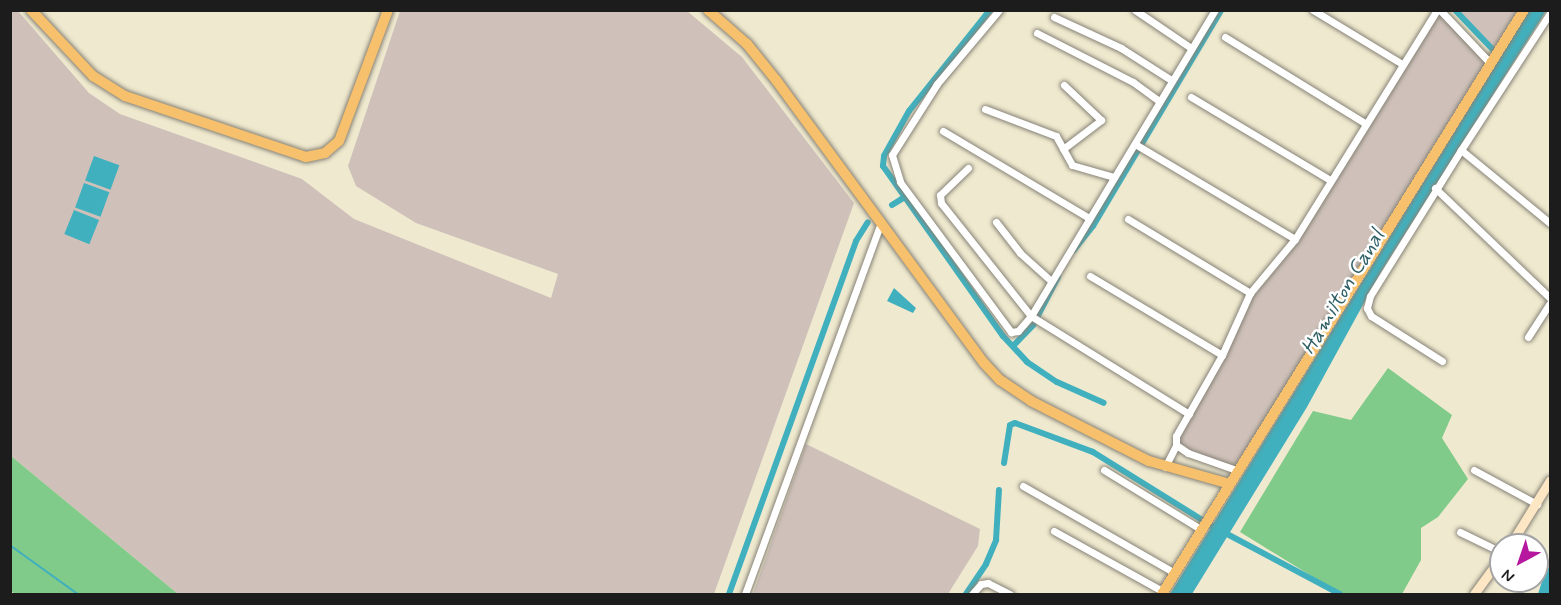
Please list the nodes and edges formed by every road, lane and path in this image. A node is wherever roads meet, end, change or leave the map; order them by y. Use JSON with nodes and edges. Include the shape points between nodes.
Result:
{"nodes":[{"id":1,"x":31,"y":10,"type":"edge"},
{"id":2,"x":388,"y":10,"type":"edge"},
{"id":3,"x":708,"y":10,"type":"edge"},
{"id":4,"x":999,"y":10,"type":"edge"},
{"id":5,"x":1135,"y":10,"type":"edge"},
{"id":6,"x":1204,"y":10,"type":"edge"},
{"id":7,"x":1312,"y":10,"type":"edge"},
{"id":8,"x":1438,"y":10,"type":"edge"},
{"id":9,"x":1524,"y":10,"type":"edge"},
{"id":10,"x":1213,"y":13,"type":"edge"},
{"id":11,"x":1551,"y":13,"type":"edge"},
{"id":12,"x":1054,"y":17,"type":"dead end"},
{"id":13,"x":1037,"y":33,"type":"dead end"},
{"id":14,"x":1225,"y":37,"type":"dead end"},
{"id":15,"x":1191,"y":48,"type":"junction"},
{"id":16,"x":1492,"y":62,"type":"junction"},
{"id":17,"x":1402,"y":64,"type":"junction"},
{"id":18,"x":1171,"y":80,"type":"junction"},
{"id":19,"x":1064,"y":85,"type":"dead end"},
{"id":20,"x":1191,"y":97,"type":"dead end"},
{"id":21,"x":1159,"y":101,"type":"junction"},
{"id":22,"x":985,"y":109,"type":"dead end"},
{"id":23,"x":1365,"y":123,"type":"junction"},
{"id":24,"x":943,"y":131,"type":"dead end"},
{"id":25,"x":1138,"y":146,"type":"junction"},
{"id":26,"x":1064,"y":149,"type":"junction"},
{"id":27,"x":1461,"y":150,"type":"junction"},
{"id":28,"x":968,"y":168,"type":"dead end"},
{"id":29,"x":1114,"y":177,"type":"junction"},
{"id":30,"x":1330,"y":180,"type":"junction"},
{"id":31,"x":1435,"y":188,"type":"junction"},
{"id":32,"x":1089,"y":218,"type":"junction"},
{"id":33,"x":882,"y":219,"type":"junction"},
{"id":34,"x":1128,"y":219,"type":"dead end"},
{"id":35,"x":996,"y":222,"type":"dead end"},
{"id":36,"x":1551,"y":223,"type":"edge"},
{"id":37,"x":894,"y":237,"type":"junction"},
{"id":38,"x":1295,"y":239,"type":"junction"},
{"id":39,"x":871,"y":250,"type":"junction"},
{"id":40,"x":1090,"y":276,"type":"dead end"},
{"id":41,"x":1050,"y":280,"type":"junction"},
{"id":42,"x":1250,"y":293,"type":"junction"},
{"id":43,"x":1551,"y":298,"type":"edge"},
{"id":44,"x":1551,"y":303,"type":"edge"},
{"id":45,"x":1034,"y":319,"type":"junction"},
{"id":46,"x":1528,"y":337,"type":"dead end"},
{"id":47,"x":1222,"y":355,"type":"junction"},
{"id":48,"x":1442,"y":361,"type":"dead end"},
{"id":49,"x":1188,"y":414,"type":"junction"},
{"id":50,"x":1176,"y":446,"type":"junction"},
{"id":51,"x":1165,"y":467,"type":"junction"},
{"id":52,"x":1104,"y":470,"type":"dead end"},
{"id":53,"x":1474,"y":470,"type":"dead end"},
{"id":54,"x":1239,"y":471,"type":"junction"},
{"id":55,"x":1551,"y":480,"type":"edge"},
{"id":56,"x":1230,"y":484,"type":"junction"},
{"id":57,"x":1023,"y":486,"type":"dead end"},
{"id":58,"x":1536,"y":504,"type":"junction"},
{"id":59,"x":1205,"y":525,"type":"junction"},
{"id":60,"x":1054,"y":531,"type":"dead end"},
{"id":61,"x":1460,"y":532,"type":"dead end"},
{"id":62,"x":1518,"y":533,"type":"edge"},
{"id":63,"x":1489,"y":546,"type":"edge"},
{"id":64,"x":1175,"y":573,"type":"junction"},
{"id":65,"x":1489,"y":573,"type":"edge"},
{"id":66,"x":1163,"y":593,"type":"edge"},
{"id":67,"x":745,"y":594,"type":"edge"},
{"id":68,"x":972,"y":594,"type":"edge"},
{"id":69,"x":1010,"y":594,"type":"edge"},
{"id":70,"x":1473,"y":594,"type":"edge"}],
"edges":[{"from":1,"to":2,"type":"main road","via":[[93,76],[125,96],[306,157],[325,153],[339,141]]},
{"from":3,"to":33,"type":"main road","via":[[747,44]]},
{"from":4,"to":45,"type":"street","via":[[937,84],[900,137],[892,155],[893,167],[1011,332],[1018,332]]},
{"from":5,"to":15,"type":"street"},
{"from":6,"to":10,"type":"street"},
{"from":7,"to":17,"type":"street"},
{"from":8,"to":16,"type":"street"},
{"from":8,"to":17,"type":"street"},
{"from":9,"to":16,"type":"main road"},
{"from":10,"to":15,"type":"street"},
{"from":11,"to":27,"type":"street"},
{"from":12,"to":18,"type":"street","via":[[1120,48]]},
{"from":13,"to":21,"type":"street","via":[[1100,63]]},
{"from":14,"to":23,"type":"street"},
{"from":15,"to":18,"type":"street"},
{"from":16,"to":54,"type":"main road"},
{"from":17,"to":23,"type":"street"},
{"from":18,"to":21,"type":"street"},
{"from":19,"to":26,"type":"street","via":[[1101,120]]},
{"from":20,"to":30,"type":"street"},
{"from":21,"to":25,"type":"street"},
{"from":22,"to":26,"type":"street","via":[[1056,136]]},
{"from":23,"to":30,"type":"street"},
{"from":24,"to":32,"type":"street"},
{"from":25,"to":29,"type":"street"},
{"from":25,"to":38,"type":"street"},
{"from":26,"to":29,"type":"street","via":[[1072,165]]},
{"from":27,"to":31,"type":"street"},
{"from":27,"to":36,"type":"street"},
{"from":28,"to":45,"type":"street","via":[[940,195],[941,203]]},
{"from":29,"to":32,"type":"street"},
{"from":30,"to":38,"type":"street"},
{"from":31,"to":43,"type":"street"},
{"from":31,"to":48,"type":"street","via":[[1370,296],[1367,308],[1371,316]]},
{"from":32,"to":41,"type":"street"},
{"from":33,"to":37,"type":"main road"},
{"from":33,"to":39,"type":"street"},
{"from":34,"to":42,"type":"street"},
{"from":35,"to":41,"type":"street","via":[[1020,253]]},
{"from":37,"to":39,"type":"street","via":[[880,240]]},
{"from":37,"to":51,"type":"main road","via":[[1000,380],[1031,401]]},
{"from":38,"to":42,"type":"street"},
{"from":39,"to":67,"type":"street"},
{"from":40,"to":47,"type":"street"},
{"from":41,"to":45,"type":"street"},
{"from":42,"to":47,"type":"street"},
{"from":44,"to":46,"type":"street"},
{"from":45,"to":49,"type":"street"},
{"from":47,"to":49,"type":"street"},
{"from":49,"to":50,"type":"street","via":[[1176,436]]},
{"from":50,"to":51,"type":"street"},
{"from":50,"to":54,"type":"street"},
{"from":51,"to":56,"type":"main road"},
{"from":52,"to":59,"type":"street"},
{"from":53,"to":58,"type":"street"},
{"from":54,"to":56,"type":"main road"},
{"from":55,"to":58,"type":"street"},
{"from":56,"to":59,"type":"main road"},
{"from":57,"to":64,"type":"street"},
{"from":58,"to":62,"type":"street"},
{"from":59,"to":64,"type":"main road"},
{"from":60,"to":66,"type":"street"},
{"from":61,"to":63,"type":"street"},
{"from":64,"to":66,"type":"main road"},
{"from":65,"to":70,"type":"street"},
{"from":68,"to":69,"type":"street","via":[[988,583]]}]}
